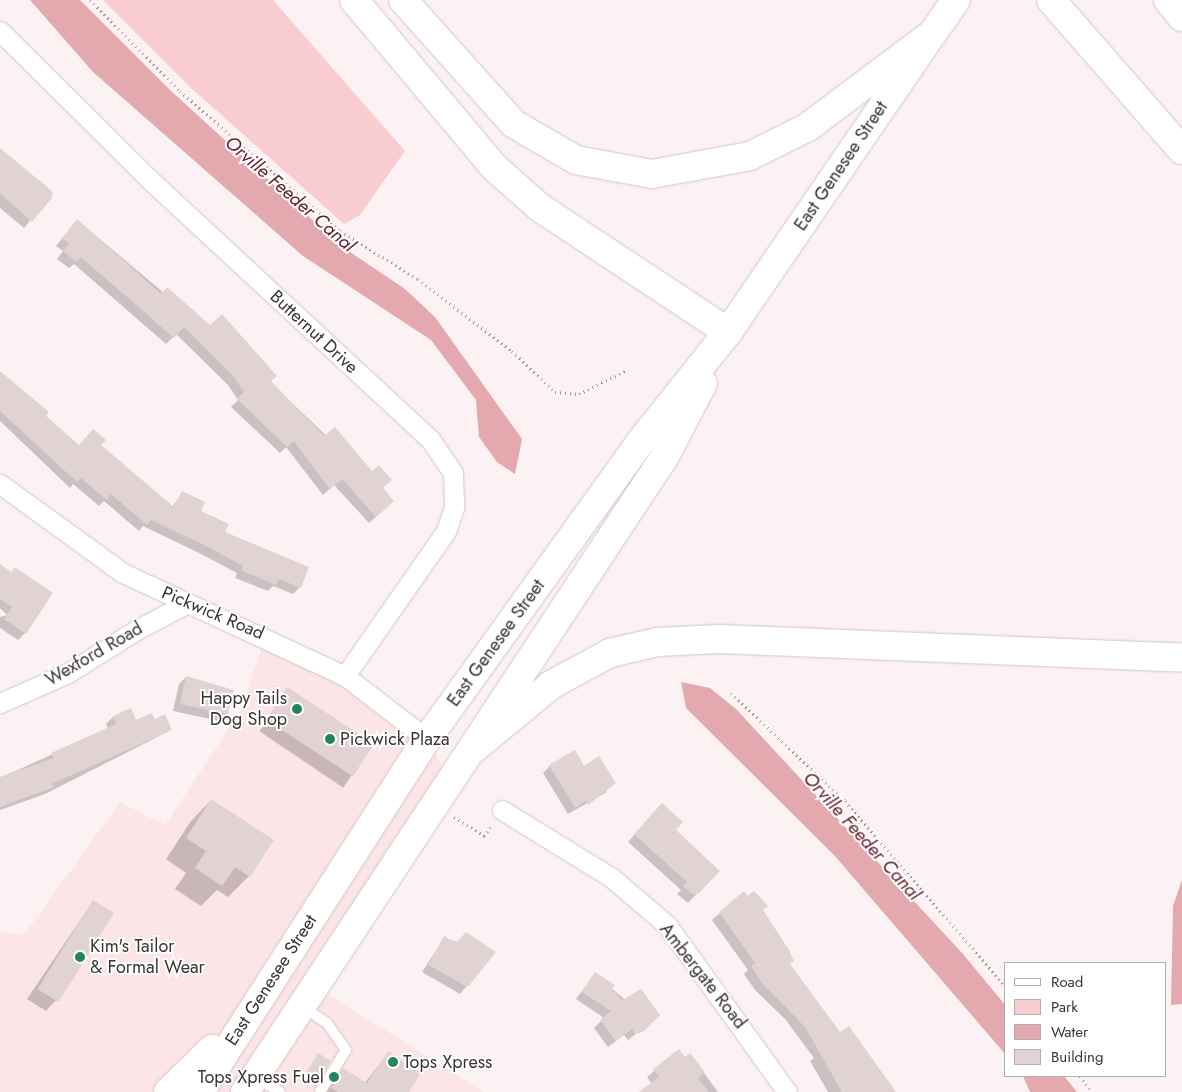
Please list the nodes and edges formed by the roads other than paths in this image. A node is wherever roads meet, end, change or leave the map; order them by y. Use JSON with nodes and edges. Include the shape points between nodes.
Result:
{"nodes":[{"id":1,"x":354,"y":0,"type":"edge"},
{"id":2,"x":403,"y":0,"type":"edge"},
{"id":3,"x":956,"y":0,"type":"edge"},
{"id":4,"x":1168,"y":0,"type":"edge"},
{"id":5,"x":1059,"y":9,"type":"edge"},
{"id":6,"x":1182,"y":17,"type":"edge"},
{"id":7,"x":0,"y":31,"type":"edge"},
{"id":8,"x":933,"y":33,"type":"junction"},
{"id":9,"x":1182,"y":150,"type":"edge"},
{"id":10,"x":728,"y":332,"type":"junction"},
{"id":11,"x":0,"y":484,"type":"edge"},
{"id":12,"x":188,"y":604,"type":"junction"},
{"id":13,"x":1182,"y":658,"type":"edge"},
{"id":14,"x":345,"y":676,"type":"junction"},
{"id":15,"x":0,"y":702,"type":"edge"},
{"id":16,"x":427,"y":739,"type":"junction"},
{"id":17,"x":471,"y":751,"type":"junction"},
{"id":18,"x":450,"y":780,"type":"junction"},
{"id":19,"x":502,"y":810,"type":"road end"},
{"id":20,"x":301,"y":1006,"type":"junction"},
{"id":21,"x":252,"y":1009,"type":"junction"},
{"id":22,"x":250,"y":1084,"type":"edge"},
{"id":23,"x":168,"y":1092,"type":"edge"},
{"id":24,"x":200,"y":1092,"type":"edge"},
{"id":25,"x":280,"y":1092,"type":"edge"},
{"id":26,"x":320,"y":1092,"type":"edge"},
{"id":27,"x":787,"y":1092,"type":"edge"}],
"edges":[{"from":1,"to":10,"type":"main road","via":[[494,167],[539,207]]},
{"from":2,"to":8,"type":"main road","via":[[514,124],[576,160],[652,174],[750,156],[808,127]]},
{"from":3,"to":8,"type":"main road","name":"East Genesee Street"},
{"from":4,"to":6,"type":"main road"},
{"from":5,"to":9,"type":"main road"},
{"from":7,"to":14,"type":"street","name":"Butternut Drive","via":[[150,180],[430,439],[453,473],[454,507],[446,531]]},
{"from":8,"to":10,"type":"main road","name":"East Genesee Street"},
{"from":10,"to":16,"type":"main road","name":"East Genesee Street","via":[[641,441]]},
{"from":10,"to":17,"type":"main road","name":"East Genesee Street","via":[[665,456]]},
{"from":11,"to":12,"type":"street","name":"Pickwick Road","via":[[123,572]]},
{"from":12,"to":14,"type":"street","name":"Pickwick Road","via":[[266,635]]},
{"from":12,"to":15,"type":"street","name":"Wexford Road","via":[[138,629],[68,673]]},
{"from":13,"to":17,"type":"main road","via":[[719,639],[657,642],[610,653],[551,685]]},
{"from":14,"to":16,"type":"street","name":"Pickwick Road"},
{"from":16,"to":18,"type":"main road"},
{"from":16,"to":21,"type":"main road","name":"East Genesee Street"},
{"from":17,"to":18,"type":"main road","name":"East Genesee Street"},
{"from":18,"to":20,"type":"main road","name":"East Genesee Street"},
{"from":19,"to":27,"type":"street","name":"Ambergate Road","via":[[612,878],[666,925]]},
{"from":20,"to":22,"type":"main road","name":"East Genesee Street"},
{"from":20,"to":26,"type":"lane","via":[[326,1023],[346,1050]]},
{"from":21,"to":23,"type":"main road"},
{"from":21,"to":24,"type":"main road","name":"East Genesee Street"},
{"from":22,"to":25,"type":"lane"}]}
